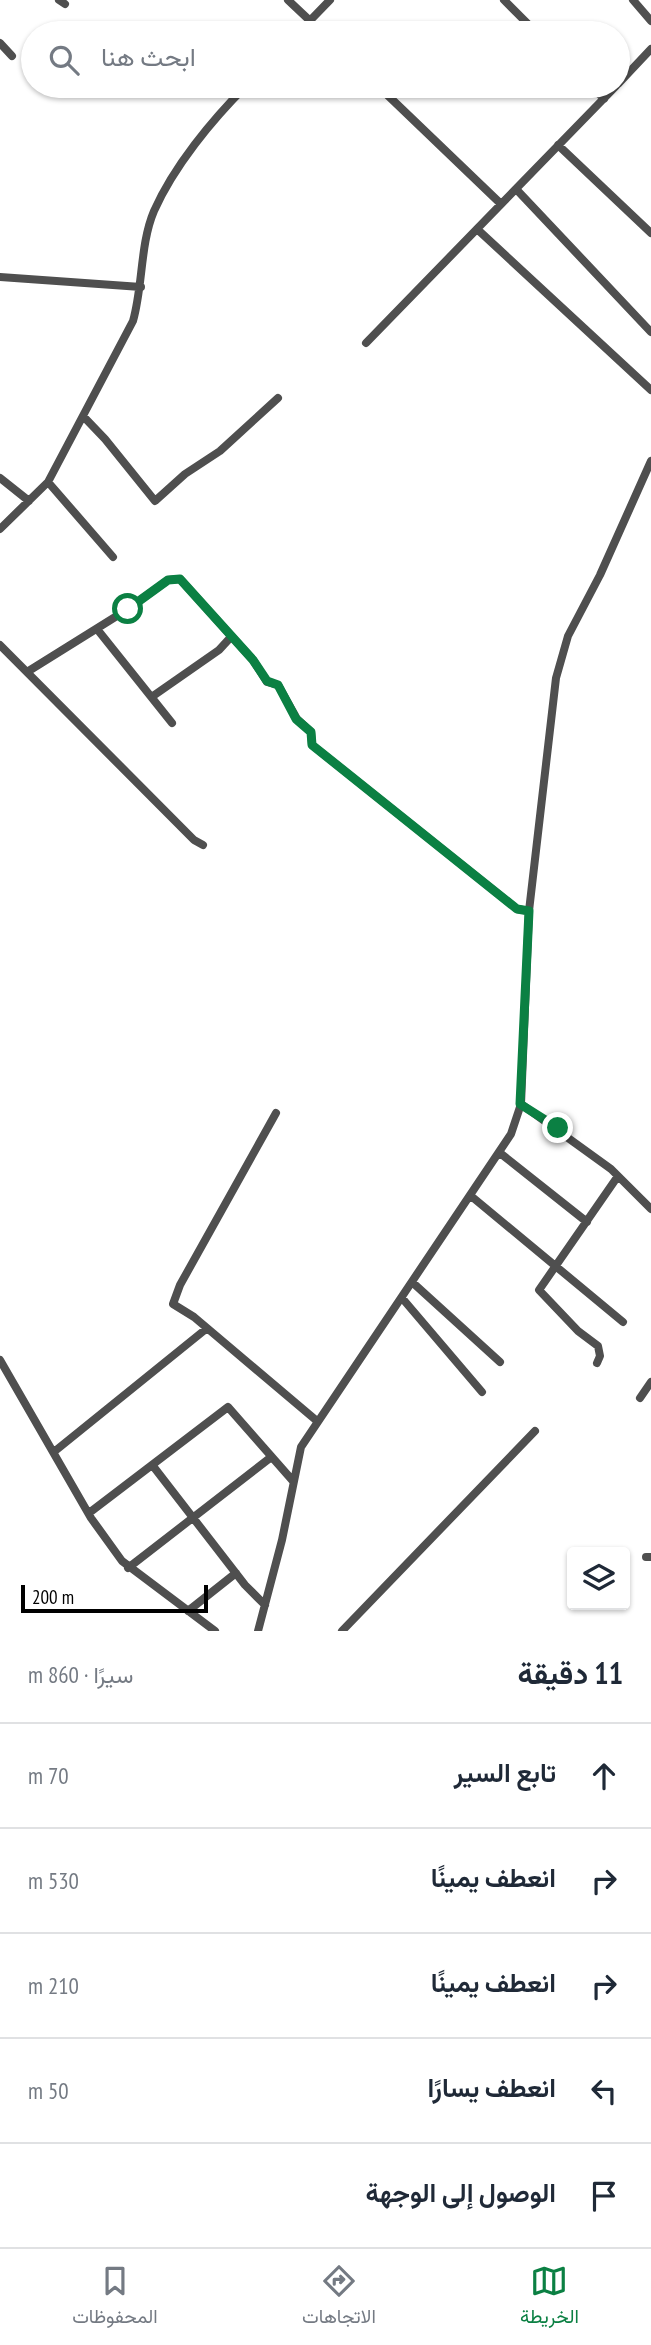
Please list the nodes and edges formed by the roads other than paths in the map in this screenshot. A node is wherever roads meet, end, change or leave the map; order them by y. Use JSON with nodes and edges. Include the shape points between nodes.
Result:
{"nodes":[{"id":1,"x":288,"y":0,"type":"edge"},
{"id":2,"x":330,"y":0,"type":"edge"},
{"id":3,"x":504,"y":0,"type":"edge"},
{"id":4,"x":632,"y":0,"type":"edge"},
{"id":5,"x":310,"y":21,"type":"joint"},
{"id":6,"x":525,"y":21,"type":"edge"},
{"id":7,"x":651,"y":21,"type":"edge"},
{"id":8,"x":0,"y":44,"type":"edge"},
{"id":9,"x":651,"y":49,"type":"edge"},
{"id":10,"x":12,"y":57,"type":"dead end"},
{"id":11,"x":630,"y":71,"type":"edge"},
{"id":12,"x":234,"y":98,"type":"edge"},
{"id":13,"x":391,"y":98,"type":"edge"},
{"id":14,"x":604,"y":99,"type":"edge"},
{"id":15,"x":558,"y":145,"type":"junction"},
{"id":16,"x":516,"y":189,"type":"junction"},
{"id":17,"x":501,"y":204,"type":"junction"},
{"id":18,"x":477,"y":229,"type":"junction"},
{"id":19,"x":651,"y":233,"type":"edge"},
{"id":20,"x":0,"y":277,"type":"edge"},
{"id":21,"x":141,"y":287,"type":"junction"},
{"id":22,"x":651,"y":332,"type":"edge"},
{"id":23,"x":366,"y":343,"type":"dead end"},
{"id":24,"x":651,"y":390,"type":"edge"},
{"id":25,"x":278,"y":398,"type":"dead end"},
{"id":26,"x":83,"y":416,"type":"junction"},
{"id":27,"x":651,"y":461,"type":"edge"},
{"id":28,"x":0,"y":478,"type":"edge"},
{"id":29,"x":48,"y":482,"type":"junction"},
{"id":30,"x":29,"y":500,"type":"junction"},
{"id":31,"x":0,"y":529,"type":"edge"},
{"id":32,"x":113,"y":557,"type":"dead end"},
{"id":33,"x":97,"y":629,"type":"junction"},
{"id":34,"x":230,"y":638,"type":"junction"},
{"id":35,"x":0,"y":645,"type":"edge"},
{"id":36,"x":27,"y":673,"type":"junction"},
{"id":37,"x":153,"y":696,"type":"junction"},
{"id":38,"x":172,"y":723,"type":"dead end"},
{"id":39,"x":203,"y":845,"type":"dead end"},
{"id":40,"x":529,"y":911,"type":"junction"},
{"id":41,"x":520,"y":1104,"type":"junction"},
{"id":42,"x":276,"y":1114,"type":"dead end"},
{"id":43,"x":500,"y":1153,"type":"junction"},
{"id":44,"x":618,"y":1176,"type":"junction"},
{"id":45,"x":471,"y":1196,"type":"junction"},
{"id":46,"x":651,"y":1209,"type":"edge"},
{"id":47,"x":587,"y":1222,"type":"junction"},
{"id":48,"x":556,"y":1265,"type":"junction"},
{"id":49,"x":412,"y":1282,"type":"junction"},
{"id":50,"x":402,"y":1298,"type":"junction"},
{"id":51,"x":623,"y":1322,"type":"dead end"},
{"id":52,"x":206,"y":1329,"type":"junction"},
{"id":53,"x":0,"y":1360,"type":"edge"},
{"id":54,"x":500,"y":1362,"type":"dead end"},
{"id":55,"x":597,"y":1363,"type":"dead end"},
{"id":56,"x":651,"y":1381,"type":"edge"},
{"id":57,"x":482,"y":1392,"type":"dead end"},
{"id":58,"x":640,"y":1398,"type":"dead end"},
{"id":59,"x":317,"y":1421,"type":"junction"},
{"id":60,"x":535,"y":1431,"type":"dead end"},
{"id":61,"x":55,"y":1451,"type":"junction"},
{"id":62,"x":270,"y":1458,"type":"junction"},
{"id":63,"x":153,"y":1466,"type":"junction"},
{"id":64,"x":293,"y":1481,"type":"junction"},
{"id":65,"x":89,"y":1513,"type":"junction"},
{"id":66,"x":193,"y":1518,"type":"junction"},
{"id":67,"x":128,"y":1567,"type":"junction"},
{"id":68,"x":236,"y":1573,"type":"junction"},
{"id":69,"x":265,"y":1605,"type":"junction"},
{"id":70,"x":188,"y":1611,"type":"junction"},
{"id":71,"x":202,"y":1622,"type":"junction"},
{"id":72,"x":195,"y":1631,"type":"edge"},
{"id":73,"x":215,"y":1631,"type":"edge"},
{"id":74,"x":258,"y":1631,"type":"edge"},
{"id":75,"x":342,"y":1631,"type":"edge"}],
"edges":[{"from":1,"to":5,"type":"street"},
{"from":2,"to":5,"type":"street"},
{"from":3,"to":6,"type":"street"},
{"from":4,"to":7,"type":"street"},
{"from":8,"to":10,"type":"street"},
{"from":9,"to":11,"type":"street"},
{"from":12,"to":21,"type":"street","via":[[195,145],[154,211]]},
{"from":13,"to":17,"type":"street"},
{"from":14,"to":15,"type":"street"},
{"from":15,"to":16,"type":"street"},
{"from":15,"to":19,"type":"street"},
{"from":16,"to":17,"type":"street"},
{"from":16,"to":22,"type":"street"},
{"from":17,"to":18,"type":"street"},
{"from":18,"to":23,"type":"street"},
{"from":18,"to":24,"type":"street"},
{"from":20,"to":21,"type":"street"},
{"from":21,"to":26,"type":"street","via":[[133,321]]},
{"from":25,"to":26,"type":"street","via":[[155,501]]},
{"from":26,"to":29,"type":"street"},
{"from":27,"to":40,"type":"street","via":[[568,636],[556,678]]},
{"from":28,"to":30,"type":"street"},
{"from":29,"to":30,"type":"street"},
{"from":29,"to":32,"type":"street"},
{"from":30,"to":31,"type":"street"},
{"from":33,"to":34,"type":"street","via":[[168,580],[180,579]]},
{"from":33,"to":36,"type":"street"},
{"from":33,"to":37,"type":"street"},
{"from":34,"to":37,"type":"street"},
{"from":34,"to":40,"type":"street","via":[[267,681],[278,685],[296,719],[311,732],[312,745],[517,909]]},
{"from":35,"to":36,"type":"street"},
{"from":36,"to":39,"type":"street"},
{"from":37,"to":38,"type":"street"},
{"from":40,"to":41,"type":"street"},
{"from":41,"to":43,"type":"street"},
{"from":41,"to":44,"type":"street"},
{"from":42,"to":52,"type":"street","via":[[173,1301]]},
{"from":43,"to":45,"type":"street"},
{"from":43,"to":47,"type":"street"},
{"from":44,"to":46,"type":"street"},
{"from":44,"to":47,"type":"street"},
{"from":45,"to":48,"type":"street"},
{"from":45,"to":49,"type":"street"},
{"from":47,"to":48,"type":"street"},
{"from":48,"to":51,"type":"street"},
{"from":48,"to":55,"type":"street","via":[[539,1290],[597,1346]]},
{"from":49,"to":50,"type":"street"},
{"from":49,"to":54,"type":"street"},
{"from":50,"to":57,"type":"street"},
{"from":50,"to":59,"type":"street"},
{"from":52,"to":59,"type":"street"},
{"from":52,"to":61,"type":"street"},
{"from":53,"to":61,"type":"street"},
{"from":56,"to":58,"type":"street"},
{"from":59,"to":64,"type":"street","via":[[301,1447]]},
{"from":60,"to":75,"type":"street"},
{"from":61,"to":65,"type":"street"},
{"from":62,"to":63,"type":"street","via":[[228,1407]]},
{"from":62,"to":64,"type":"street"},
{"from":62,"to":66,"type":"street"},
{"from":63,"to":65,"type":"street"},
{"from":63,"to":66,"type":"street"},
{"from":64,"to":69,"type":"street"},
{"from":65,"to":67,"type":"street"},
{"from":66,"to":67,"type":"street"},
{"from":66,"to":68,"type":"street"},
{"from":67,"to":70,"type":"street"},
{"from":68,"to":69,"type":"street"},
{"from":68,"to":70,"type":"street"},
{"from":69,"to":74,"type":"street"},
{"from":70,"to":71,"type":"street"},
{"from":71,"to":72,"type":"street"},
{"from":71,"to":73,"type":"street"}]}
